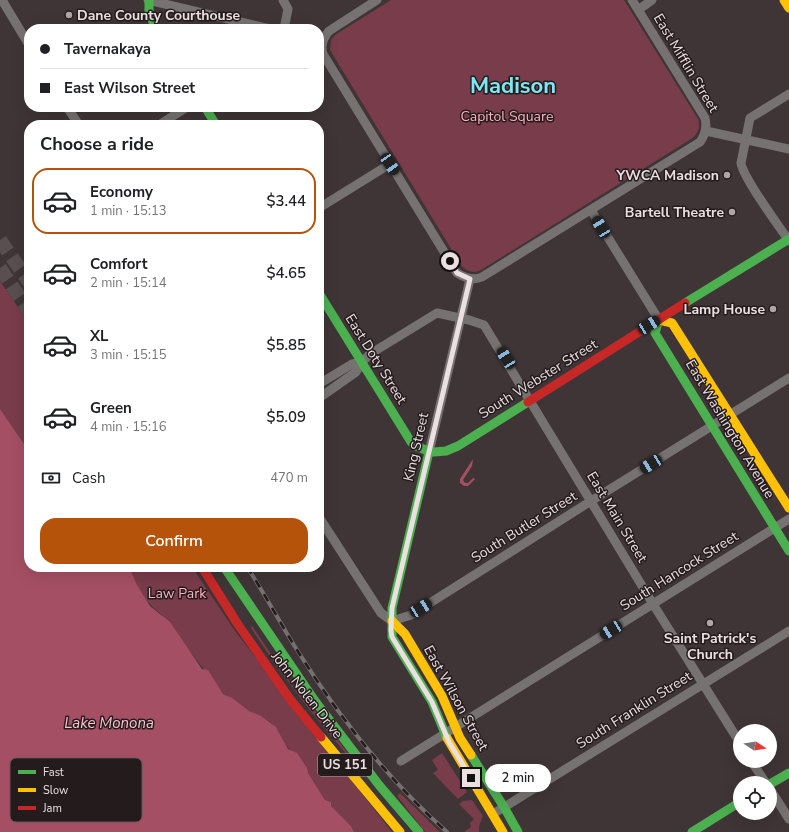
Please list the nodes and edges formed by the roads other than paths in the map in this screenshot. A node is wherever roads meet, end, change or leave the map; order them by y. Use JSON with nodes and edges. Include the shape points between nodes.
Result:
{"nodes":[{"id":1,"x":2,"y":0,"type":"edge"},
{"id":2,"x":148,"y":0,"type":"edge"},
{"id":3,"x":283,"y":0,"type":"edge"},
{"id":4,"x":377,"y":0,"type":"edge"},
{"id":5,"x":632,"y":0,"type":"edge"},
{"id":6,"x":652,"y":0,"type":"edge"},
{"id":7,"x":784,"y":0,"type":"edge"},
{"id":8,"x":789,"y":8,"type":"edge"},
{"id":9,"x":638,"y":10,"type":"junction"},
{"id":10,"x":153,"y":24,"type":"edge"},
{"id":11,"x":249,"y":24,"type":"edge"},
{"id":12,"x":285,"y":24,"type":"edge"},
{"id":13,"x":24,"y":37,"type":"edge"},
{"id":14,"x":324,"y":37,"type":"edge"},
{"id":15,"x":324,"y":56,"type":"edge"},
{"id":16,"x":789,"y":94,"type":"edge"},
{"id":17,"x":179,"y":112,"type":"edge"},
{"id":18,"x":167,"y":120,"type":"edge"},
{"id":19,"x":706,"y":131,"type":"junction"},
{"id":20,"x":746,"y":140,"type":"junction"},
{"id":21,"x":789,"y":149,"type":"edge"},
{"id":22,"x":390,"y":164,"type":"junction"},
{"id":23,"x":324,"y":205,"type":"edge"},
{"id":24,"x":591,"y":210,"type":"junction"},
{"id":25,"x":789,"y":240,"type":"edge"},
{"id":26,"x":470,"y":279,"type":"junction"},
{"id":27,"x":324,"y":301,"type":"edge"},
{"id":28,"x":460,"y":318,"type":"junction"},
{"id":29,"x":659,"y":320,"type":"junction"},
{"id":30,"x":362,"y":362,"type":"junction"},
{"id":31,"x":789,"y":378,"type":"edge"},
{"id":32,"x":324,"y":381,"type":"edge"},
{"id":33,"x":324,"y":394,"type":"edge"},
{"id":34,"x":530,"y":400,"type":"junction"},
{"id":35,"x":730,"y":415,"type":"junction"},
{"id":36,"x":712,"y":426,"type":"junction"},
{"id":37,"x":429,"y":452,"type":"junction"},
{"id":38,"x":591,"y":501,"type":"junction"},
{"id":39,"x":789,"y":508,"type":"edge"},
{"id":40,"x":789,"y":519,"type":"edge"},
{"id":41,"x":324,"y":525,"type":"edge"},
{"id":42,"x":775,"y":528,"type":"junction"},
{"id":43,"x":789,"y":551,"type":"edge"},
{"id":44,"x":205,"y":572,"type":"edge"},
{"id":45,"x":227,"y":572,"type":"edge"},
{"id":46,"x":653,"y":604,"type":"junction"},
{"id":47,"x":392,"y":621,"type":"junction"},
{"id":48,"x":789,"y":631,"type":"edge"},
{"id":49,"x":703,"y":684,"type":"junction"},
{"id":50,"x":455,"y":726,"type":"junction"},
{"id":51,"x":733,"y":732,"type":"edge"},
{"id":52,"x":445,"y":733,"type":"junction"},
{"id":53,"x":401,"y":761,"type":"dead end"},
{"id":54,"x":789,"y":773,"type":"edge"},
{"id":55,"x":777,"y":780,"type":"edge"},
{"id":56,"x":777,"y":800,"type":"edge"},
{"id":57,"x":733,"y":806,"type":"edge"},
{"id":58,"x":504,"y":807,"type":"junction"},
{"id":59,"x":493,"y":814,"type":"junction"},
{"id":60,"x":789,"y":819,"type":"edge"},
{"id":61,"x":400,"y":832,"type":"edge"},
{"id":62,"x":418,"y":832,"type":"edge"},
{"id":63,"x":503,"y":832,"type":"edge"},
{"id":64,"x":518,"y":832,"type":"edge"},
{"id":65,"x":692,"y":832,"type":"edge"}],
"edges":[{"from":1,"to":13,"type":"street"},
{"from":2,"to":10,"type":"street"},
{"from":2,"to":11,"type":"street"},
{"from":3,"to":12,"type":"street","via":[[288,11]]},
{"from":4,"to":14,"type":"street","via":[[329,31]]},
{"from":5,"to":9,"type":"street","name":"East Mifflin Street"},
{"from":6,"to":9,"type":"street"},
{"from":7,"to":8,"type":"street"},
{"from":9,"to":19,"type":"street","name":"East Mifflin Street","via":[[705,118]]},
{"from":15,"to":22,"type":"street"},
{"from":16,"to":20,"type":"street","via":[[752,117]]},
{"from":17,"to":18,"type":"street"},
{"from":19,"to":20,"type":"street"},
{"from":19,"to":24,"type":"street","via":[[700,142]]},
{"from":20,"to":21,"type":"street"},
{"from":20,"to":25,"type":"street","via":[[741,163],[743,170]]},
{"from":22,"to":23,"type":"street"},
{"from":22,"to":26,"type":"street","via":[[457,273]]},
{"from":24,"to":26,"type":"street","via":[[482,278]]},
{"from":24,"to":29,"type":"street"},
{"from":25,"to":29,"type":"street","name":"South Webster Street"},
{"from":26,"to":28,"type":"street","name":"King Street"},
{"from":27,"to":30,"type":"street","name":"East Doty Street"},
{"from":28,"to":30,"type":"street","name":"East Main Street","via":[[437,313],[370,354]]},
{"from":28,"to":34,"type":"street","name":"East Main Street","via":[[484,326]]},
{"from":28,"to":37,"type":"street","name":"King Street"},
{"from":29,"to":34,"type":"street","name":"South Webster Street"},
{"from":29,"to":35,"type":"street","name":"East Washington Avenue","via":[[672,323]]},
{"from":29,"to":36,"type":"street","name":"East Washington Avenue","via":[[655,333]]},
{"from":30,"to":32,"type":"street","via":[[352,364]]},
{"from":30,"to":33,"type":"street","via":[[356,372]]},
{"from":30,"to":37,"type":"street","name":"East Doty Street","via":[[411,442]]},
{"from":31,"to":35,"type":"street","name":"South Butler Street"},
{"from":34,"to":37,"type":"street","name":"South Webster Street","via":[[453,449],[439,453]]},
{"from":34,"to":38,"type":"street","name":"East Main Street"},
{"from":35,"to":36,"type":"street","name":"South Butler Street"},
{"from":35,"to":39,"type":"street","name":"East Washington Avenue"},
{"from":36,"to":38,"type":"street","name":"South Butler Street"},
{"from":36,"to":42,"type":"street","name":"East Washington Avenue"},
{"from":37,"to":47,"type":"street","name":"King Street","via":[[392,608]]},
{"from":38,"to":46,"type":"street","name":"East Main Street"},
{"from":38,"to":47,"type":"street","name":"South Butler Street","via":[[411,615]]},
{"from":40,"to":42,"type":"street","name":"South Hancock Street"},
{"from":41,"to":47,"type":"street","name":"East Wilson Street","via":[[381,613]]},
{"from":42,"to":43,"type":"street","name":"East Washington Avenue"},
{"from":42,"to":46,"type":"street","name":"South Hancock Street"},
{"from":44,"to":61,"type":"street","name":"John Nolen Drive","number":"US 151","via":[[290,700]]},
{"from":45,"to":62,"type":"street","name":"John Nolen Drive","number":"US 151","via":[[315,701]]},
{"from":46,"to":49,"type":"street","name":"East Main Street"},
{"from":46,"to":50,"type":"street","name":"South Hancock Street"},
{"from":47,"to":50,"type":"street","name":"East Wilson Street","via":[[408,640],[442,696]]},
{"from":47,"to":52,"type":"street","name":"East Wilson Street","via":[[391,634],[432,702]]},
{"from":48,"to":49,"type":"street","name":"South Franklin Street"},
{"from":49,"to":51,"type":"street","name":"East Main Street"},
{"from":49,"to":58,"type":"street","name":"South Franklin Street"},
{"from":50,"to":52,"type":"street","name":"South Hancock Street"},
{"from":50,"to":58,"type":"street","name":"East Wilson Street"},
{"from":52,"to":53,"type":"street","name":"South Hancock Street"},
{"from":52,"to":59,"type":"street","name":"East Wilson Street"},
{"from":54,"to":55,"type":"street"},
{"from":56,"to":60,"type":"street"},
{"from":57,"to":65,"type":"street"},
{"from":58,"to":59,"type":"street","name":"South Franklin Street"},
{"from":58,"to":64,"type":"street","name":"East Wilson Street"},
{"from":59,"to":63,"type":"street","name":"East Wilson Street"}]}
